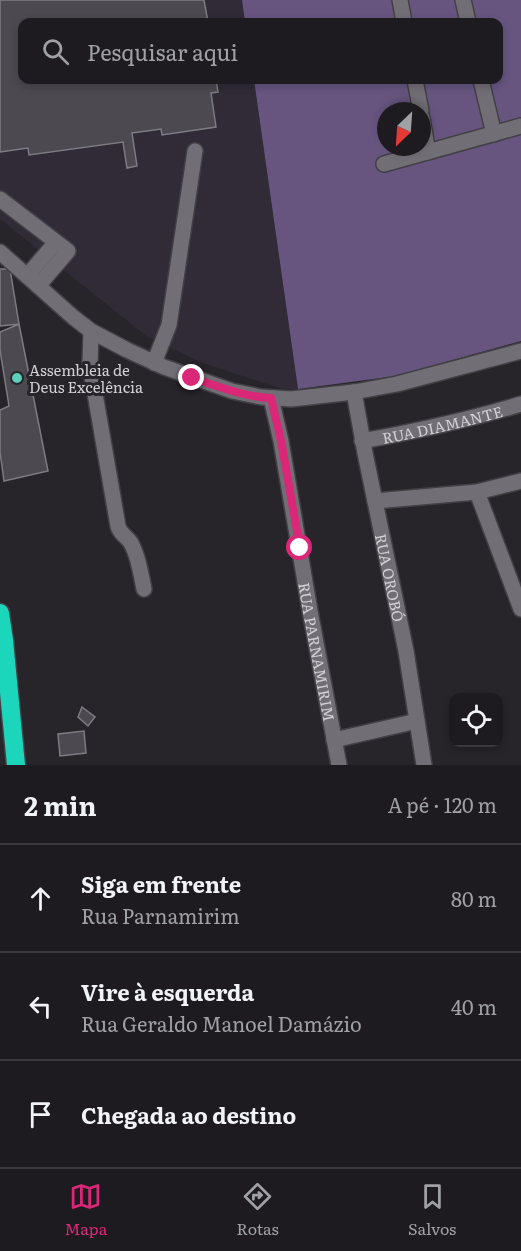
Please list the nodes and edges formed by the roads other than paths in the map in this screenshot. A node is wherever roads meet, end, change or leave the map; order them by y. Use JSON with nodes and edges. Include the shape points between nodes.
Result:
{"nodes":[{"id":1,"x":400,"y":0,"type":"edge"},
{"id":2,"x":463,"y":0,"type":"edge"},
{"id":3,"x":403,"y":18,"type":"edge"},
{"id":4,"x":467,"y":18,"type":"edge"},
{"id":5,"x":416,"y":84,"type":"edge"},
{"id":6,"x":482,"y":84,"type":"edge"},
{"id":7,"x":419,"y":102,"type":"edge"},
{"id":8,"x":521,"y":126,"type":"edge"},
{"id":9,"x":494,"y":134,"type":"junction"},
{"id":10,"x":195,"y":151,"type":"dead end"},
{"id":11,"x":431,"y":151,"type":"edge"},
{"id":12,"x":413,"y":156,"type":"edge"},
{"id":13,"x":384,"y":164,"type":"dead end"},
{"id":14,"x":0,"y":200,"type":"edge"},
{"id":15,"x":0,"y":252,"type":"edge"},
{"id":16,"x":33,"y":281,"type":"junction"},
{"id":17,"x":91,"y":331,"type":"junction"},
{"id":18,"x":521,"y":351,"type":"edge"},
{"id":19,"x":154,"y":363,"type":"junction"},
{"id":20,"x":354,"y":392,"type":"junction"},
{"id":21,"x":271,"y":398,"type":"junction"},
{"id":22,"x":521,"y":404,"type":"edge"},
{"id":23,"x":362,"y":441,"type":"junction"},
{"id":24,"x":521,"y":481,"type":"edge"},
{"id":25,"x":477,"y":492,"type":"junction"},
{"id":26,"x":375,"y":501,"type":"junction"},
{"id":27,"x":144,"y":589,"type":"dead end"},
{"id":28,"x":521,"y":609,"type":"edge"},
{"id":29,"x":0,"y":612,"type":"edge"},
{"id":30,"x":417,"y":721,"type":"junction"},
{"id":31,"x":334,"y":740,"type":"junction"},
{"id":32,"x":16,"y":765,"type":"edge"},
{"id":33,"x":339,"y":765,"type":"edge"},
{"id":34,"x":424,"y":765,"type":"edge"}],
"edges":[{"from":1,"to":3,"type":"street"},
{"from":2,"to":4,"type":"street"},
{"from":5,"to":7,"type":"street"},
{"from":6,"to":9,"type":"street"},
{"from":8,"to":9,"type":"street"},
{"from":9,"to":11,"type":"street"},
{"from":10,"to":19,"type":"street","via":[[169,325]]},
{"from":12,"to":13,"type":"street"},
{"from":14,"to":16,"type":"street","via":[[56,242]]},
{"from":15,"to":16,"type":"street"},
{"from":16,"to":17,"type":"street"},
{"from":17,"to":19,"type":"street"},
{"from":17,"to":27,"type":"street","via":[[90,365],[118,526],[132,544]]},
{"from":18,"to":20,"type":"street"},
{"from":19,"to":21,"type":"street","via":[[232,391]]},
{"from":20,"to":21,"type":"street"},
{"from":20,"to":23,"type":"street","name":"RUA OROBÓ"},
{"from":21,"to":31,"type":"street","name":"RUA PARNAMIRIM"},
{"from":22,"to":23,"type":"street","name":"RUA DIAMANTE"},
{"from":23,"to":26,"type":"street","name":"RUA OROBÓ"},
{"from":24,"to":25,"type":"street"},
{"from":25,"to":26,"type":"street"},
{"from":25,"to":28,"type":"street"},
{"from":26,"to":30,"type":"street","name":"RUA OROBÓ"},
{"from":29,"to":32,"type":"highway"},
{"from":30,"to":31,"type":"street"},
{"from":30,"to":34,"type":"street","name":"RUA OROBÓ"},
{"from":31,"to":33,"type":"street","name":"RUA PARNAMIRIM"}]}
